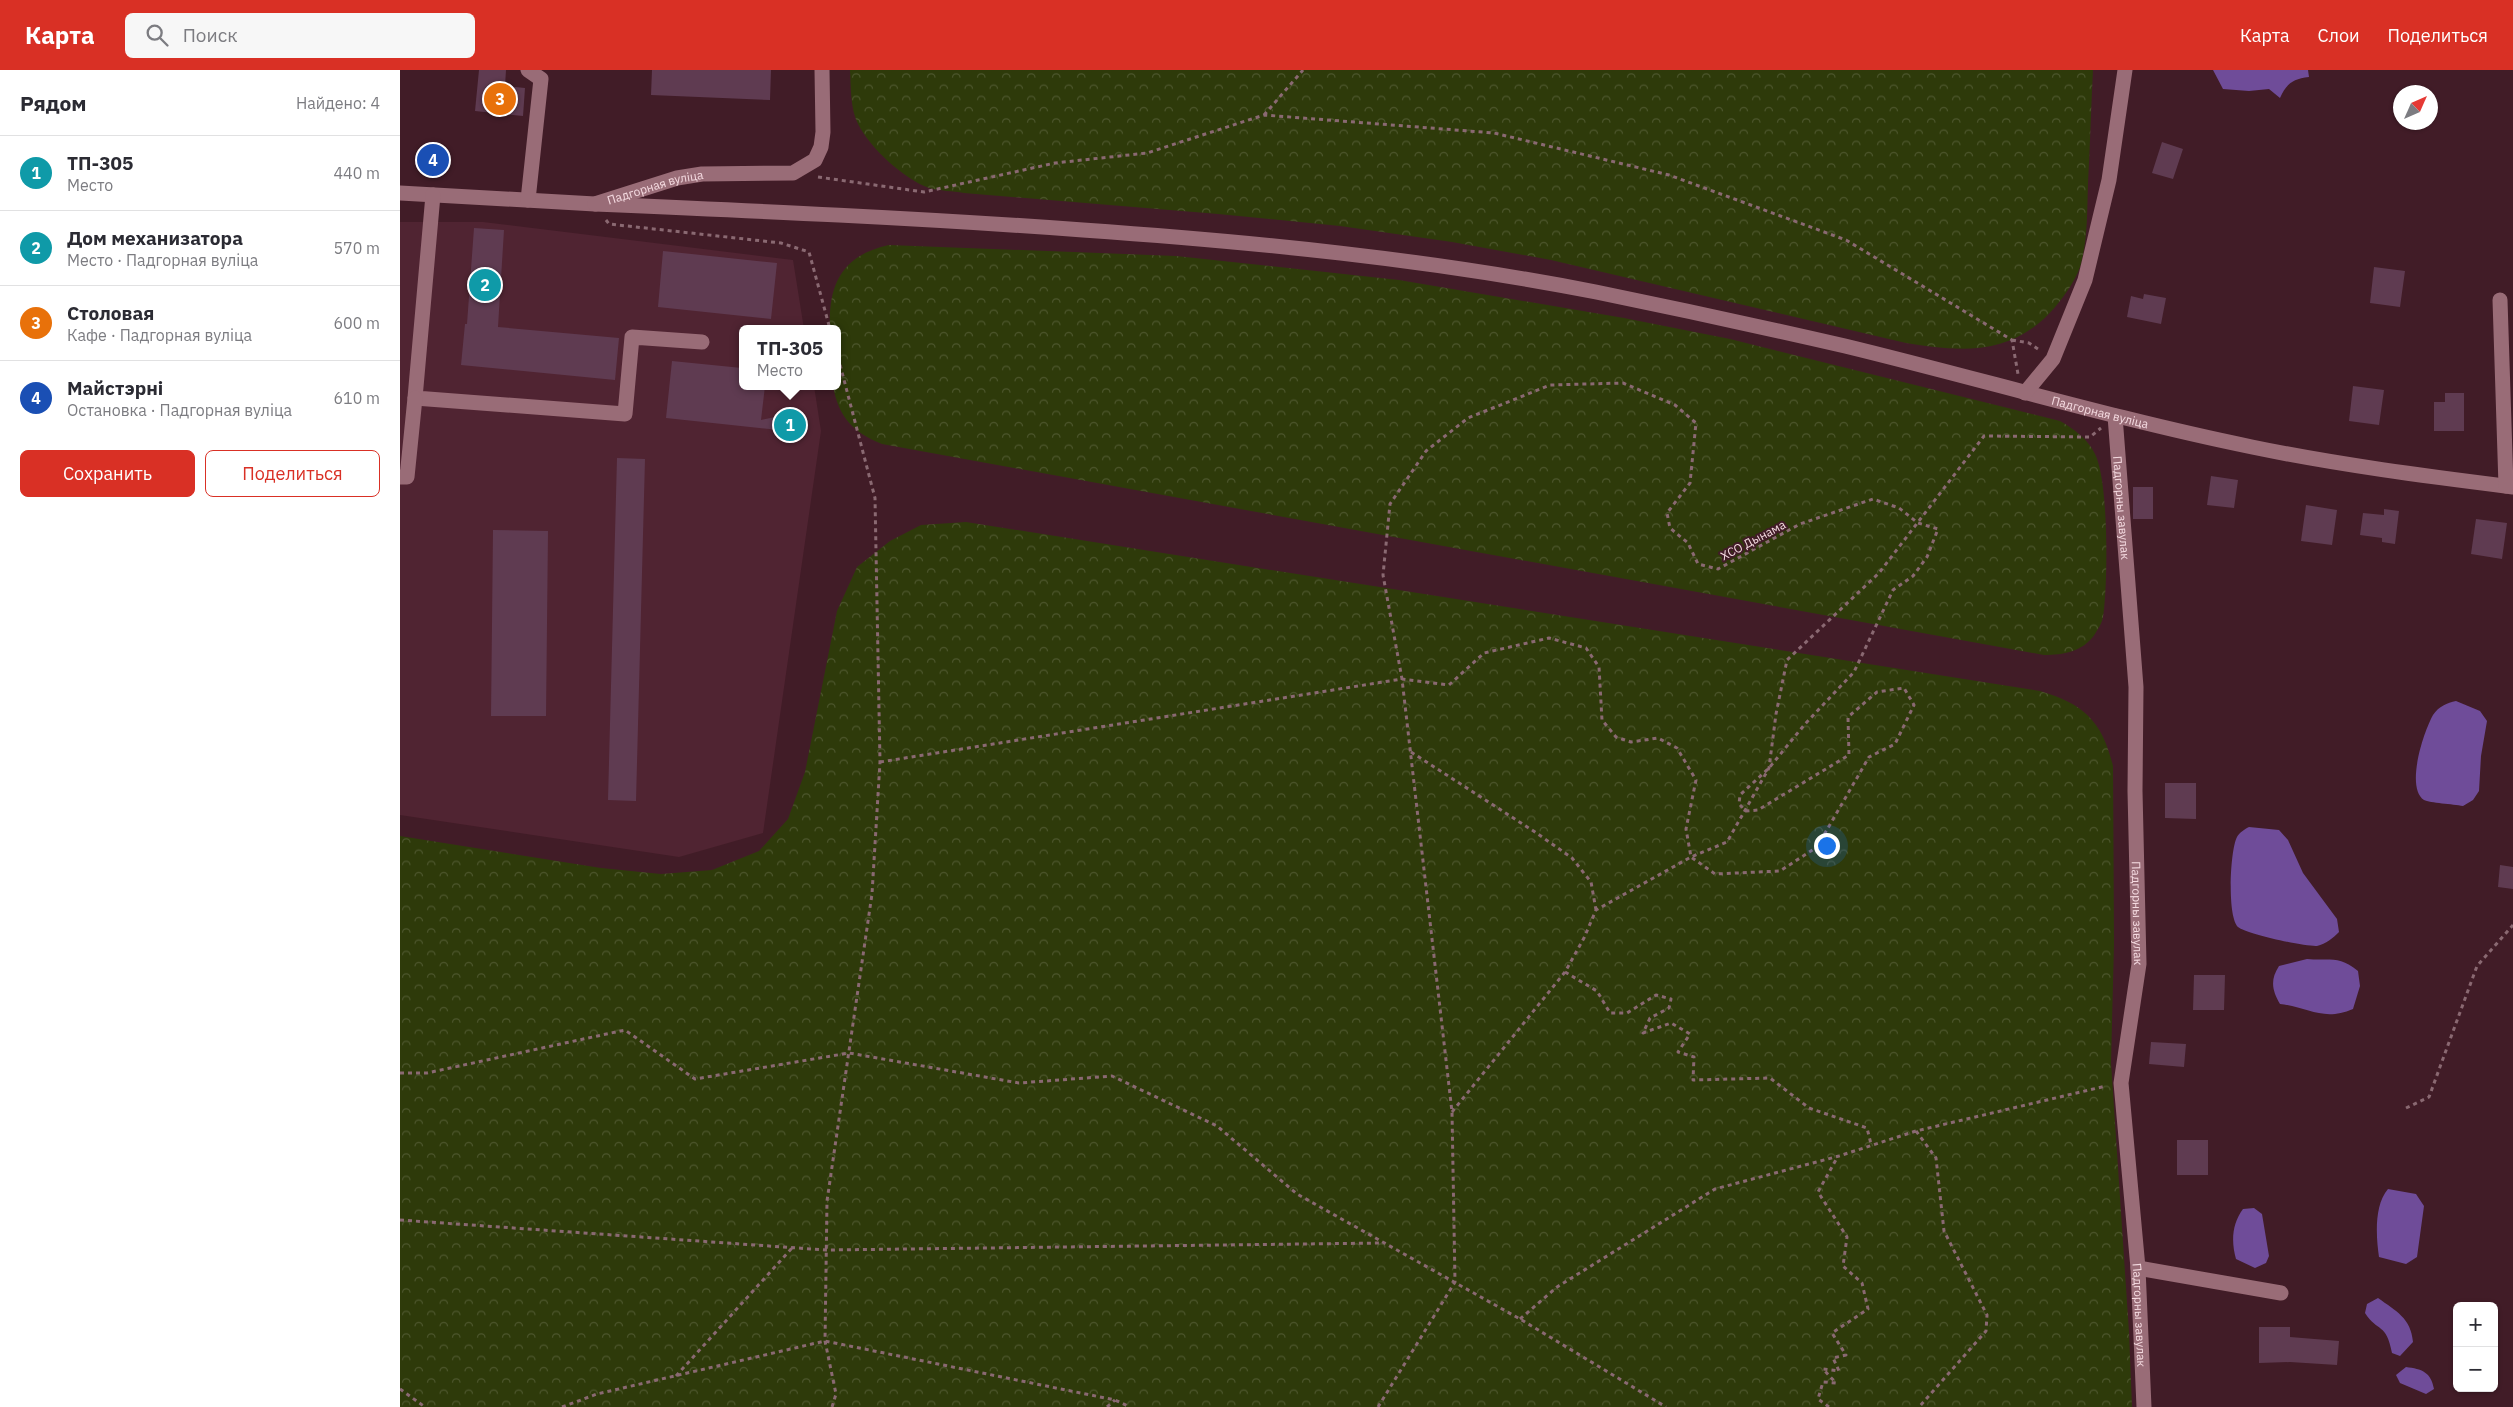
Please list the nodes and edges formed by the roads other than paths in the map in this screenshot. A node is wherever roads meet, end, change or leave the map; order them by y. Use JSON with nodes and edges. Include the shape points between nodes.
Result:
{"nodes":[{"id":1,"x":528,"y":70,"type":"edge"},
{"id":2,"x":822,"y":70,"type":"edge"},
{"id":3,"x":2125,"y":70,"type":"edge"},
{"id":4,"x":400,"y":193,"type":"edge"},
{"id":5,"x":433,"y":194,"type":"junction"},
{"id":6,"x":528,"y":200,"type":"junction"},
{"id":7,"x":595,"y":204,"type":"junction"},
{"id":8,"x":2500,"y":300,"type":"dead end"},
{"id":9,"x":702,"y":342,"type":"dead end"},
{"id":10,"x":2025,"y":394,"type":"junction"},
{"id":11,"x":416,"y":398,"type":"junction"},
{"id":12,"x":2115,"y":416,"type":"junction"},
{"id":13,"x":400,"y":477,"type":"edge"},
{"id":14,"x":2510,"y":486,"type":"edge"},
{"id":15,"x":2138,"y":1268,"type":"junction"},
{"id":16,"x":2281,"y":1293,"type":"dead end"},
{"id":17,"x":2144,"y":1407,"type":"edge"}],
"edges":[{"from":1,"to":6,"type":"street","via":[[541,79]]},
{"from":2,"to":7,"type":"street","name":"Падгорная вуліца","via":[[821,147],[815,160],[793,173],[702,174],[677,178]]},
{"from":3,"to":10,"type":"street","via":[[2109,180],[2085,280],[2053,359]]},
{"from":4,"to":5,"type":"street","name":"Падгорная вуліца"},
{"from":5,"to":6,"type":"street","name":"Падгорная вуліца"},
{"from":5,"to":11,"type":"street"},
{"from":6,"to":7,"type":"street","name":"Падгорная вуліца"},
{"from":7,"to":10,"type":"street","name":"Падгорная вуліца","via":[[875,215],[1196,238],[1339,252],[1594,292],[1844,346]]},
{"from":8,"to":14,"type":"street"},
{"from":9,"to":11,"type":"street","via":[[632,337],[625,414]]},
{"from":10,"to":12,"type":"street","name":"Падгорная вуліца"},
{"from":11,"to":13,"type":"street","via":[[407,477]]},
{"from":12,"to":14,"type":"street","name":"Падгорная вуліца","via":[[2337,464]]},
{"from":12,"to":15,"type":"street","name":"Падгорны завулак","via":[[2136,688],[2139,964],[2121,1083]]},
{"from":15,"to":16,"type":"street"},
{"from":15,"to":17,"type":"street","name":"Падгорны завулак"}]}
